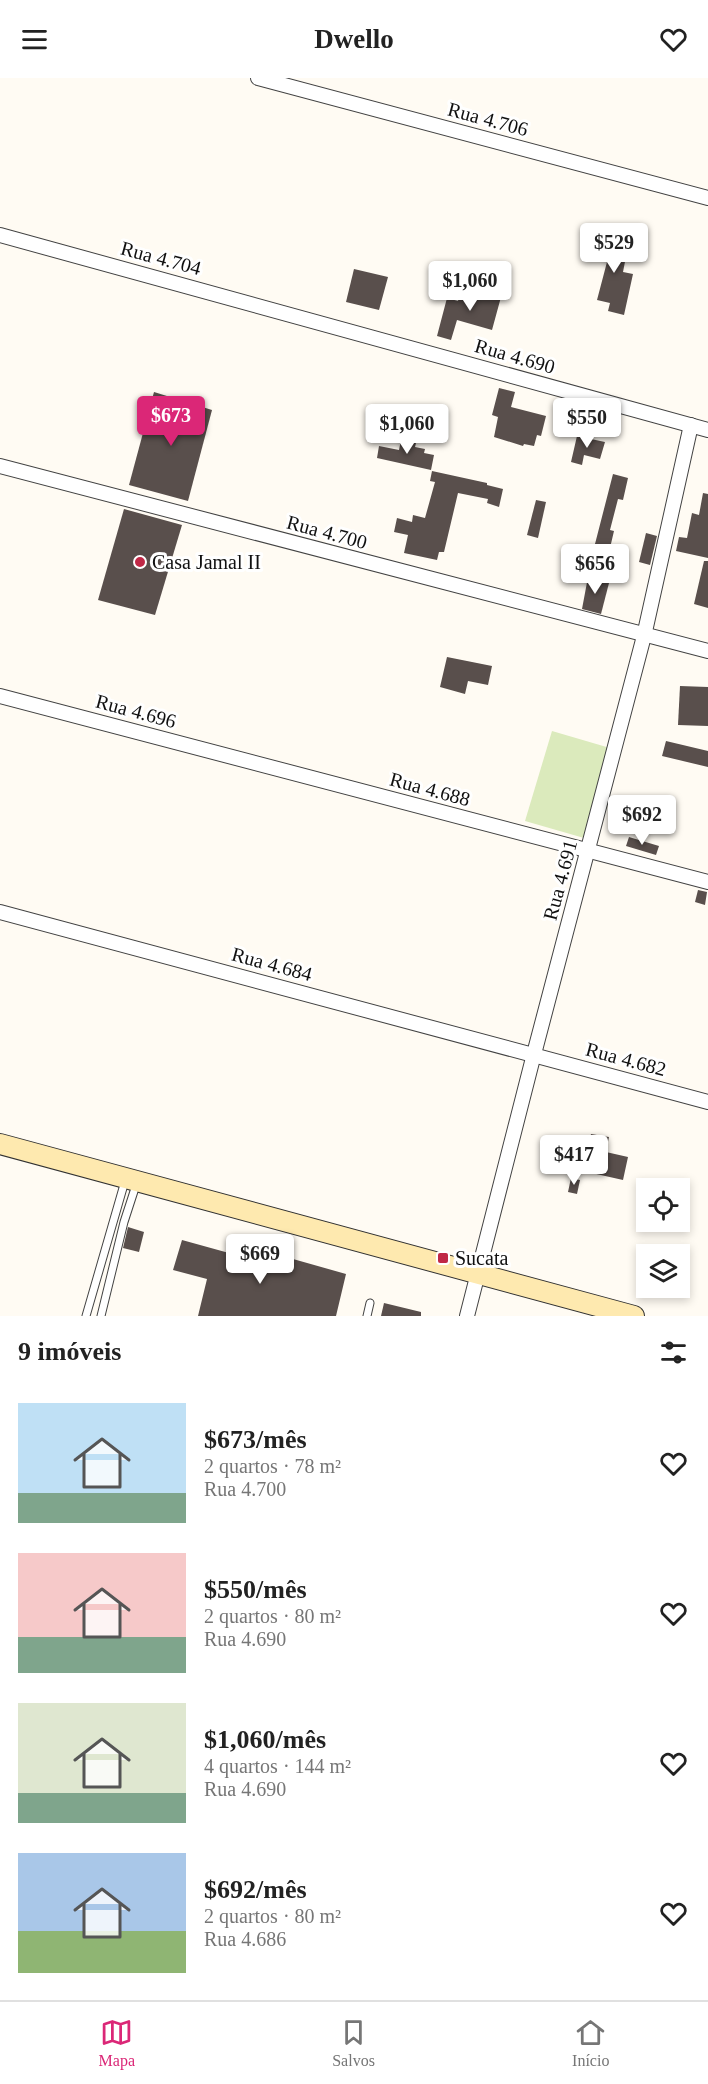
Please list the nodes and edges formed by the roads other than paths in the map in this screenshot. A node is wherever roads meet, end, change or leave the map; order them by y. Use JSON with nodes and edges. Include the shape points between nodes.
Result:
{"nodes":[{"id":1,"x":258,"y":78,"type":"edge"},
{"id":2,"x":708,"y":198,"type":"edge"},
{"id":3,"x":0,"y":235,"type":"edge"},
{"id":4,"x":311,"y":319,"type":"joint"},
{"id":5,"x":691,"y":425,"type":"junction"},
{"id":6,"x":708,"y":430,"type":"edge"},
{"id":7,"x":0,"y":466,"type":"edge"},
{"id":8,"x":644,"y":636,"type":"junction"},
{"id":9,"x":708,"y":651,"type":"edge"},
{"id":10,"x":0,"y":696,"type":"edge"},
{"id":11,"x":262,"y":765,"type":"joint"},
{"id":12,"x":589,"y":851,"type":"junction"},
{"id":13,"x":708,"y":882,"type":"edge"},
{"id":14,"x":0,"y":912,"type":"edge"},
{"id":15,"x":534,"y":1054,"type":"junction"},
{"id":16,"x":708,"y":1102,"type":"edge"},
{"id":17,"x":0,"y":1144,"type":"edge"},
{"id":18,"x":131,"y":1180,"type":"junction"},
{"id":19,"x":479,"y":1274,"type":"junction"},
{"id":20,"x":370,"y":1304,"type":"dead end"},
{"id":21,"x":86,"y":1316,"type":"edge"},
{"id":22,"x":101,"y":1316,"type":"edge"},
{"id":23,"x":367,"y":1316,"type":"edge"},
{"id":24,"x":467,"y":1316,"type":"edge"},
{"id":25,"x":634,"y":1316,"type":"edge"}],
"edges":[{"from":1,"to":2,"type":"street","name":"Rua 4.706"},
{"from":3,"to":4,"type":"street","name":"Rua 4.704"},
{"from":4,"to":5,"type":"street","name":"Rua 4.690"},
{"from":5,"to":6,"type":"street","name":"Rua 4.690"},
{"from":5,"to":8,"type":"street","name":"Rua 4.691"},
{"from":7,"to":8,"type":"street","name":"Rua 4.700"},
{"from":8,"to":9,"type":"street","name":"Rua 4.700"},
{"from":8,"to":12,"type":"street","name":"Rua 4.691"},
{"from":10,"to":11,"type":"street","name":"Rua 4.696"},
{"from":11,"to":12,"type":"street","name":"Rua 4.688"},
{"from":12,"to":13,"type":"street","name":"Rua 4.688"},
{"from":12,"to":15,"type":"street","name":"Rua 4.691"},
{"from":14,"to":15,"type":"street","name":"Rua 4.684"},
{"from":15,"to":16,"type":"street","name":"Rua 4.682"},
{"from":15,"to":19,"type":"street","name":"Rua 4.691"},
{"from":17,"to":18,"type":"main road"},
{"from":18,"to":19,"type":"main road"},
{"from":18,"to":21,"type":"lane"},
{"from":18,"to":22,"type":"lane"},
{"from":19,"to":24,"type":"street","name":"Rua 4.691"},
{"from":19,"to":25,"type":"main road"},
{"from":20,"to":23,"type":"lane"}]}
